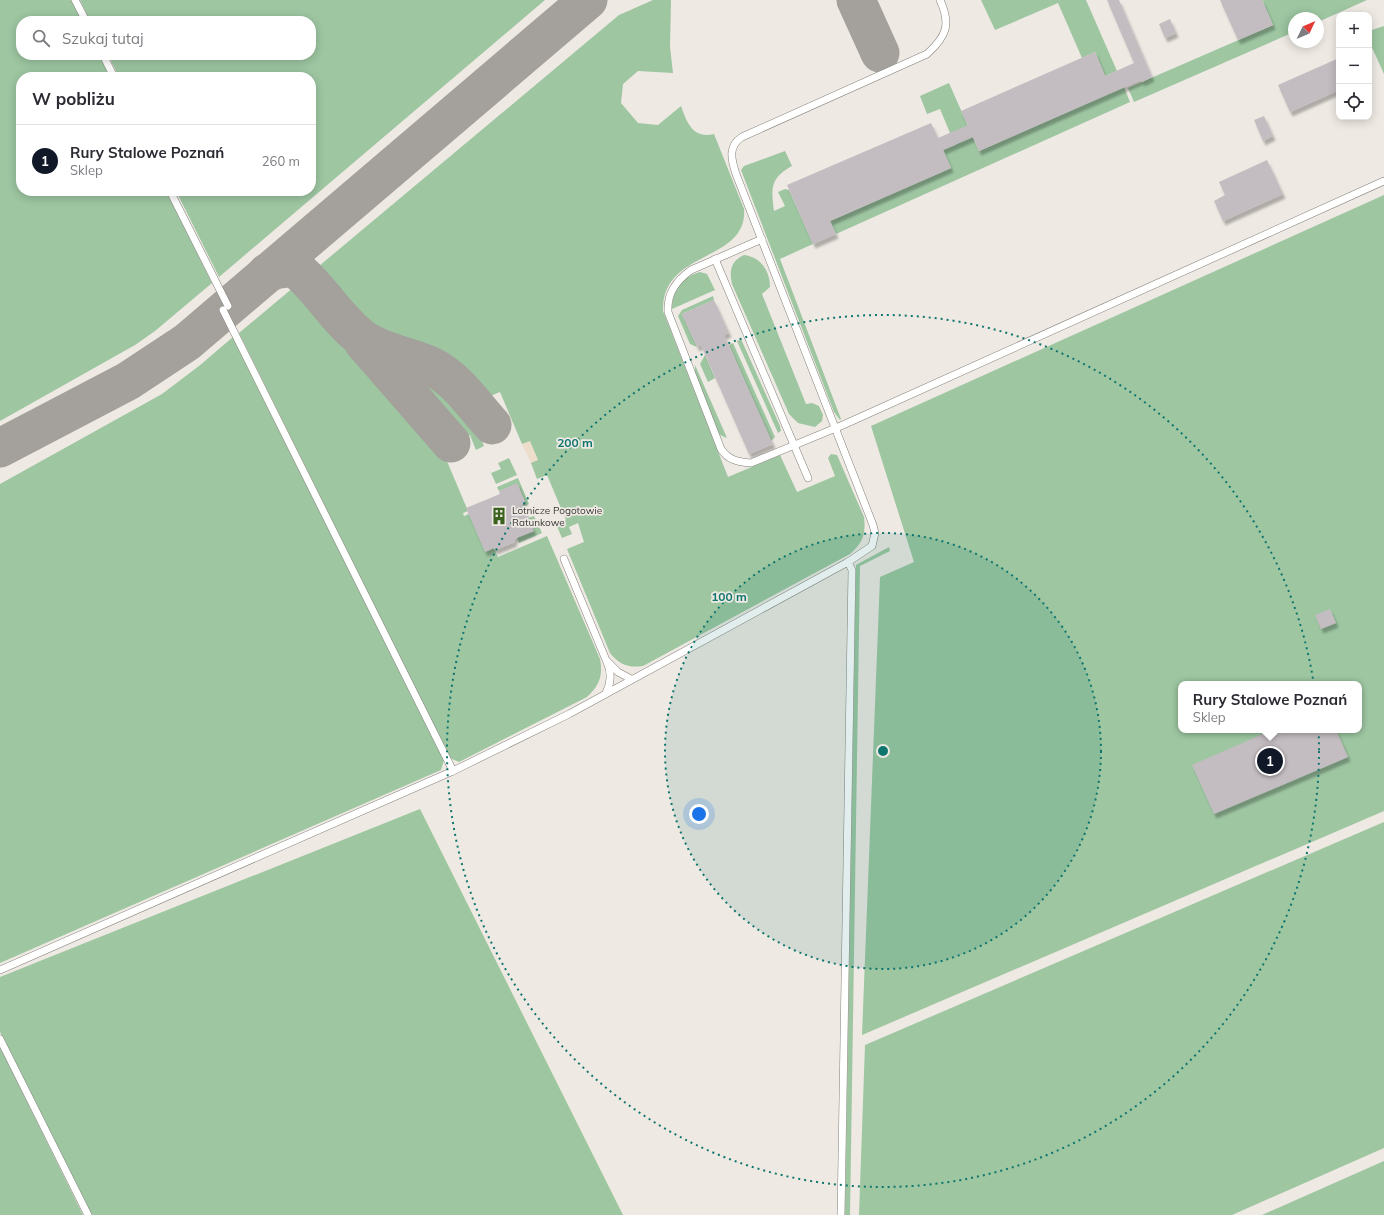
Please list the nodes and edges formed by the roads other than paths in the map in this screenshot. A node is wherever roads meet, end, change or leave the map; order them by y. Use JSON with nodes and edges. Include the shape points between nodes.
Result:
{"nodes":[{"id":1,"x":75,"y":0,"type":"edge"},
{"id":2,"x":940,"y":0,"type":"edge"},
{"id":3,"x":83,"y":16,"type":"edge"},
{"id":4,"x":105,"y":60,"type":"edge"},
{"id":5,"x":111,"y":72,"type":"edge"},
{"id":6,"x":1384,"y":181,"type":"edge"},
{"id":7,"x":172,"y":196,"type":"edge"},
{"id":8,"x":762,"y":240,"type":"junction"},
{"id":9,"x":715,"y":259,"type":"junction"},
{"id":10,"x":836,"y":428,"type":"junction"},
{"id":11,"x":795,"y":445,"type":"junction"},
{"id":12,"x":808,"y":478,"type":"dead end"},
{"id":13,"x":564,"y":559,"type":"dead end"},
{"id":14,"x":848,"y":562,"type":"junction"},
{"id":15,"x":606,"y":660,"type":"junction"},
{"id":16,"x":631,"y":679,"type":"junction"},
{"id":17,"x":606,"y":693,"type":"junction"},
{"id":18,"x":452,"y":771,"type":"junction"},
{"id":19,"x":0,"y":970,"type":"edge"},
{"id":20,"x":0,"y":1039,"type":"edge"},
{"id":21,"x":88,"y":1215,"type":"edge"},
{"id":22,"x":841,"y":1215,"type":"edge"}],
"edges":[{"from":1,"to":3,"type":"lane"},
{"from":2,"to":8,"type":"lane","via":[[946,17],[945,30],[939,42],[927,54],[742,137],[733,146],[732,158],[736,174]]},
{"from":4,"to":5,"type":"lane"},
{"from":6,"to":10,"type":"lane"},
{"from":7,"to":18,"type":"lane"},
{"from":8,"to":9,"type":"lane"},
{"from":8,"to":10,"type":"lane"},
{"from":9,"to":11,"type":"lane"},
{"from":9,"to":11,"type":"lane","via":[[682,276],[671,290],[668,312],[721,449],[733,460],[751,463]]},
{"from":10,"to":11,"type":"lane"},
{"from":10,"to":14,"type":"lane","via":[[875,533],[868,551]]},
{"from":11,"to":12,"type":"lane"},
{"from":13,"to":15,"type":"lane"},
{"from":14,"to":16,"type":"lane"},
{"from":14,"to":22,"type":"lane","via":[[852,570]]},
{"from":15,"to":16,"type":"lane","via":[[618,672]]},
{"from":15,"to":17,"type":"lane","via":[[610,683]]},
{"from":16,"to":17,"type":"lane"},
{"from":17,"to":18,"type":"lane"},
{"from":18,"to":19,"type":"lane"},
{"from":20,"to":21,"type":"lane"}]}
